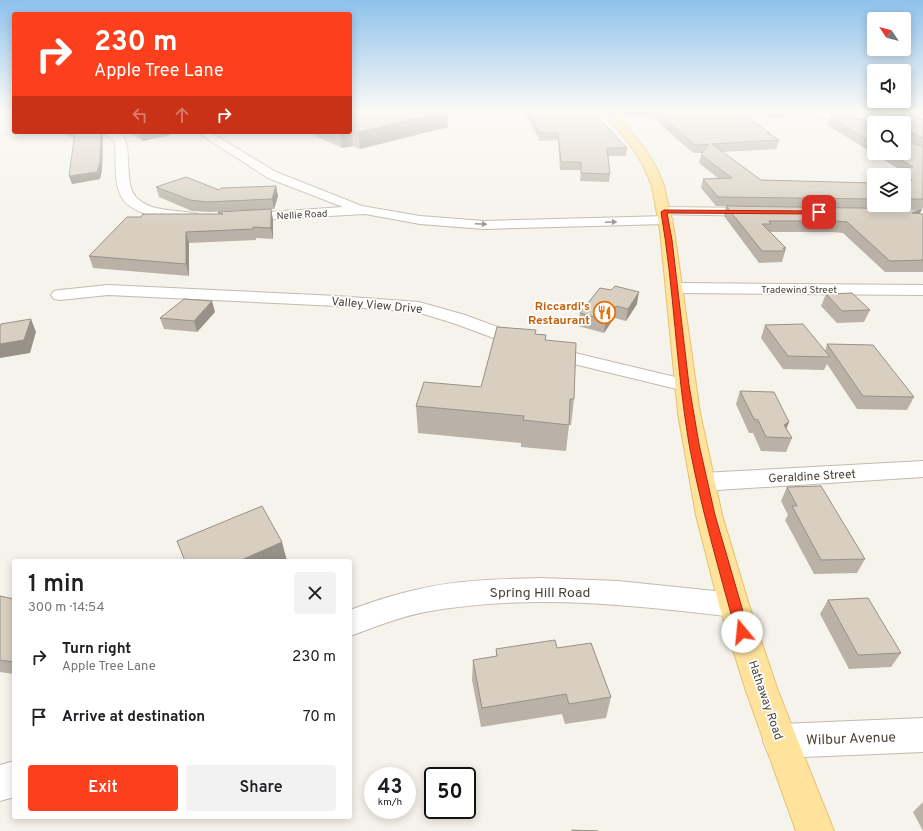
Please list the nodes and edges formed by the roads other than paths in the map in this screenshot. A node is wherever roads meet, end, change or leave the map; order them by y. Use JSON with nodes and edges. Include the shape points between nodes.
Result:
{"nodes":[{"id":1,"x":121,"y":149,"type":"edge"},
{"id":2,"x":230,"y":149,"type":"edge"},
{"id":3,"x":638,"y":149,"type":"edge"},
{"id":4,"x":365,"y":210,"type":"junction"},
{"id":5,"x":768,"y":212,"type":"edge"},
{"id":6,"x":664,"y":214,"type":"junction"},
{"id":7,"x":232,"y":217,"type":"edge"},
{"id":8,"x":203,"y":218,"type":"edge"},
{"id":9,"x":674,"y":288,"type":"junction"},
{"id":10,"x":923,"y":290,"type":"edge"},
{"id":11,"x":60,"y":295,"type":"dead end"},
{"id":12,"x":685,"y":385,"type":"junction"},
{"id":13,"x":923,"y":470,"type":"edge"},
{"id":14,"x":702,"y":482,"type":"junction"},
{"id":15,"x":734,"y":606,"type":"junction"},
{"id":16,"x":352,"y":622,"type":"edge"},
{"id":17,"x":923,"y":735,"type":"edge"},
{"id":18,"x":780,"y":741,"type":"junction"},
{"id":19,"x":12,"y":780,"type":"edge"},
{"id":20,"x":0,"y":783,"type":"edge"},
{"id":21,"x":815,"y":831,"type":"edge"}],
"edges":[{"from":1,"to":8,"type":"street","via":[[124,190],[128,198],[141,207],[160,214]]},
{"from":2,"to":4,"type":"street","via":[[281,179]]},
{"from":3,"to":6,"type":"main road","name":"Hathaway Road","via":[[658,186]]},
{"from":4,"to":6,"type":"street","name":"Nellie Road","via":[[420,220],[484,225]]},
{"from":4,"to":7,"type":"street","name":"Nellie Road"},
{"from":5,"to":6,"type":"street","name":"Nellie Road"},
{"from":6,"to":9,"type":"main road","name":"Hathaway Road"},
{"from":9,"to":10,"type":"street","name":"Tradewind Street"},
{"from":9,"to":12,"type":"main road","name":"Hathaway Road"},
{"from":11,"to":12,"type":"street","name":"Valley View Drive","via":[[108,290],[418,307],[552,352]]},
{"from":12,"to":14,"type":"main road","name":"Hathaway Road"},
{"from":13,"to":14,"type":"street","name":"Geraldine Street"},
{"from":14,"to":15,"type":"main road","name":"Hathaway Road"},
{"from":15,"to":16,"type":"street","name":"Spring Hill Road","via":[[598,592],[546,589],[495,591],[424,600]]},
{"from":15,"to":18,"type":"main road","name":"Hathaway Road"},
{"from":17,"to":18,"type":"street","name":"Wilbur Avenue"},
{"from":18,"to":21,"type":"main road","name":"Hathaway Road"},
{"from":19,"to":20,"type":"street"}]}
